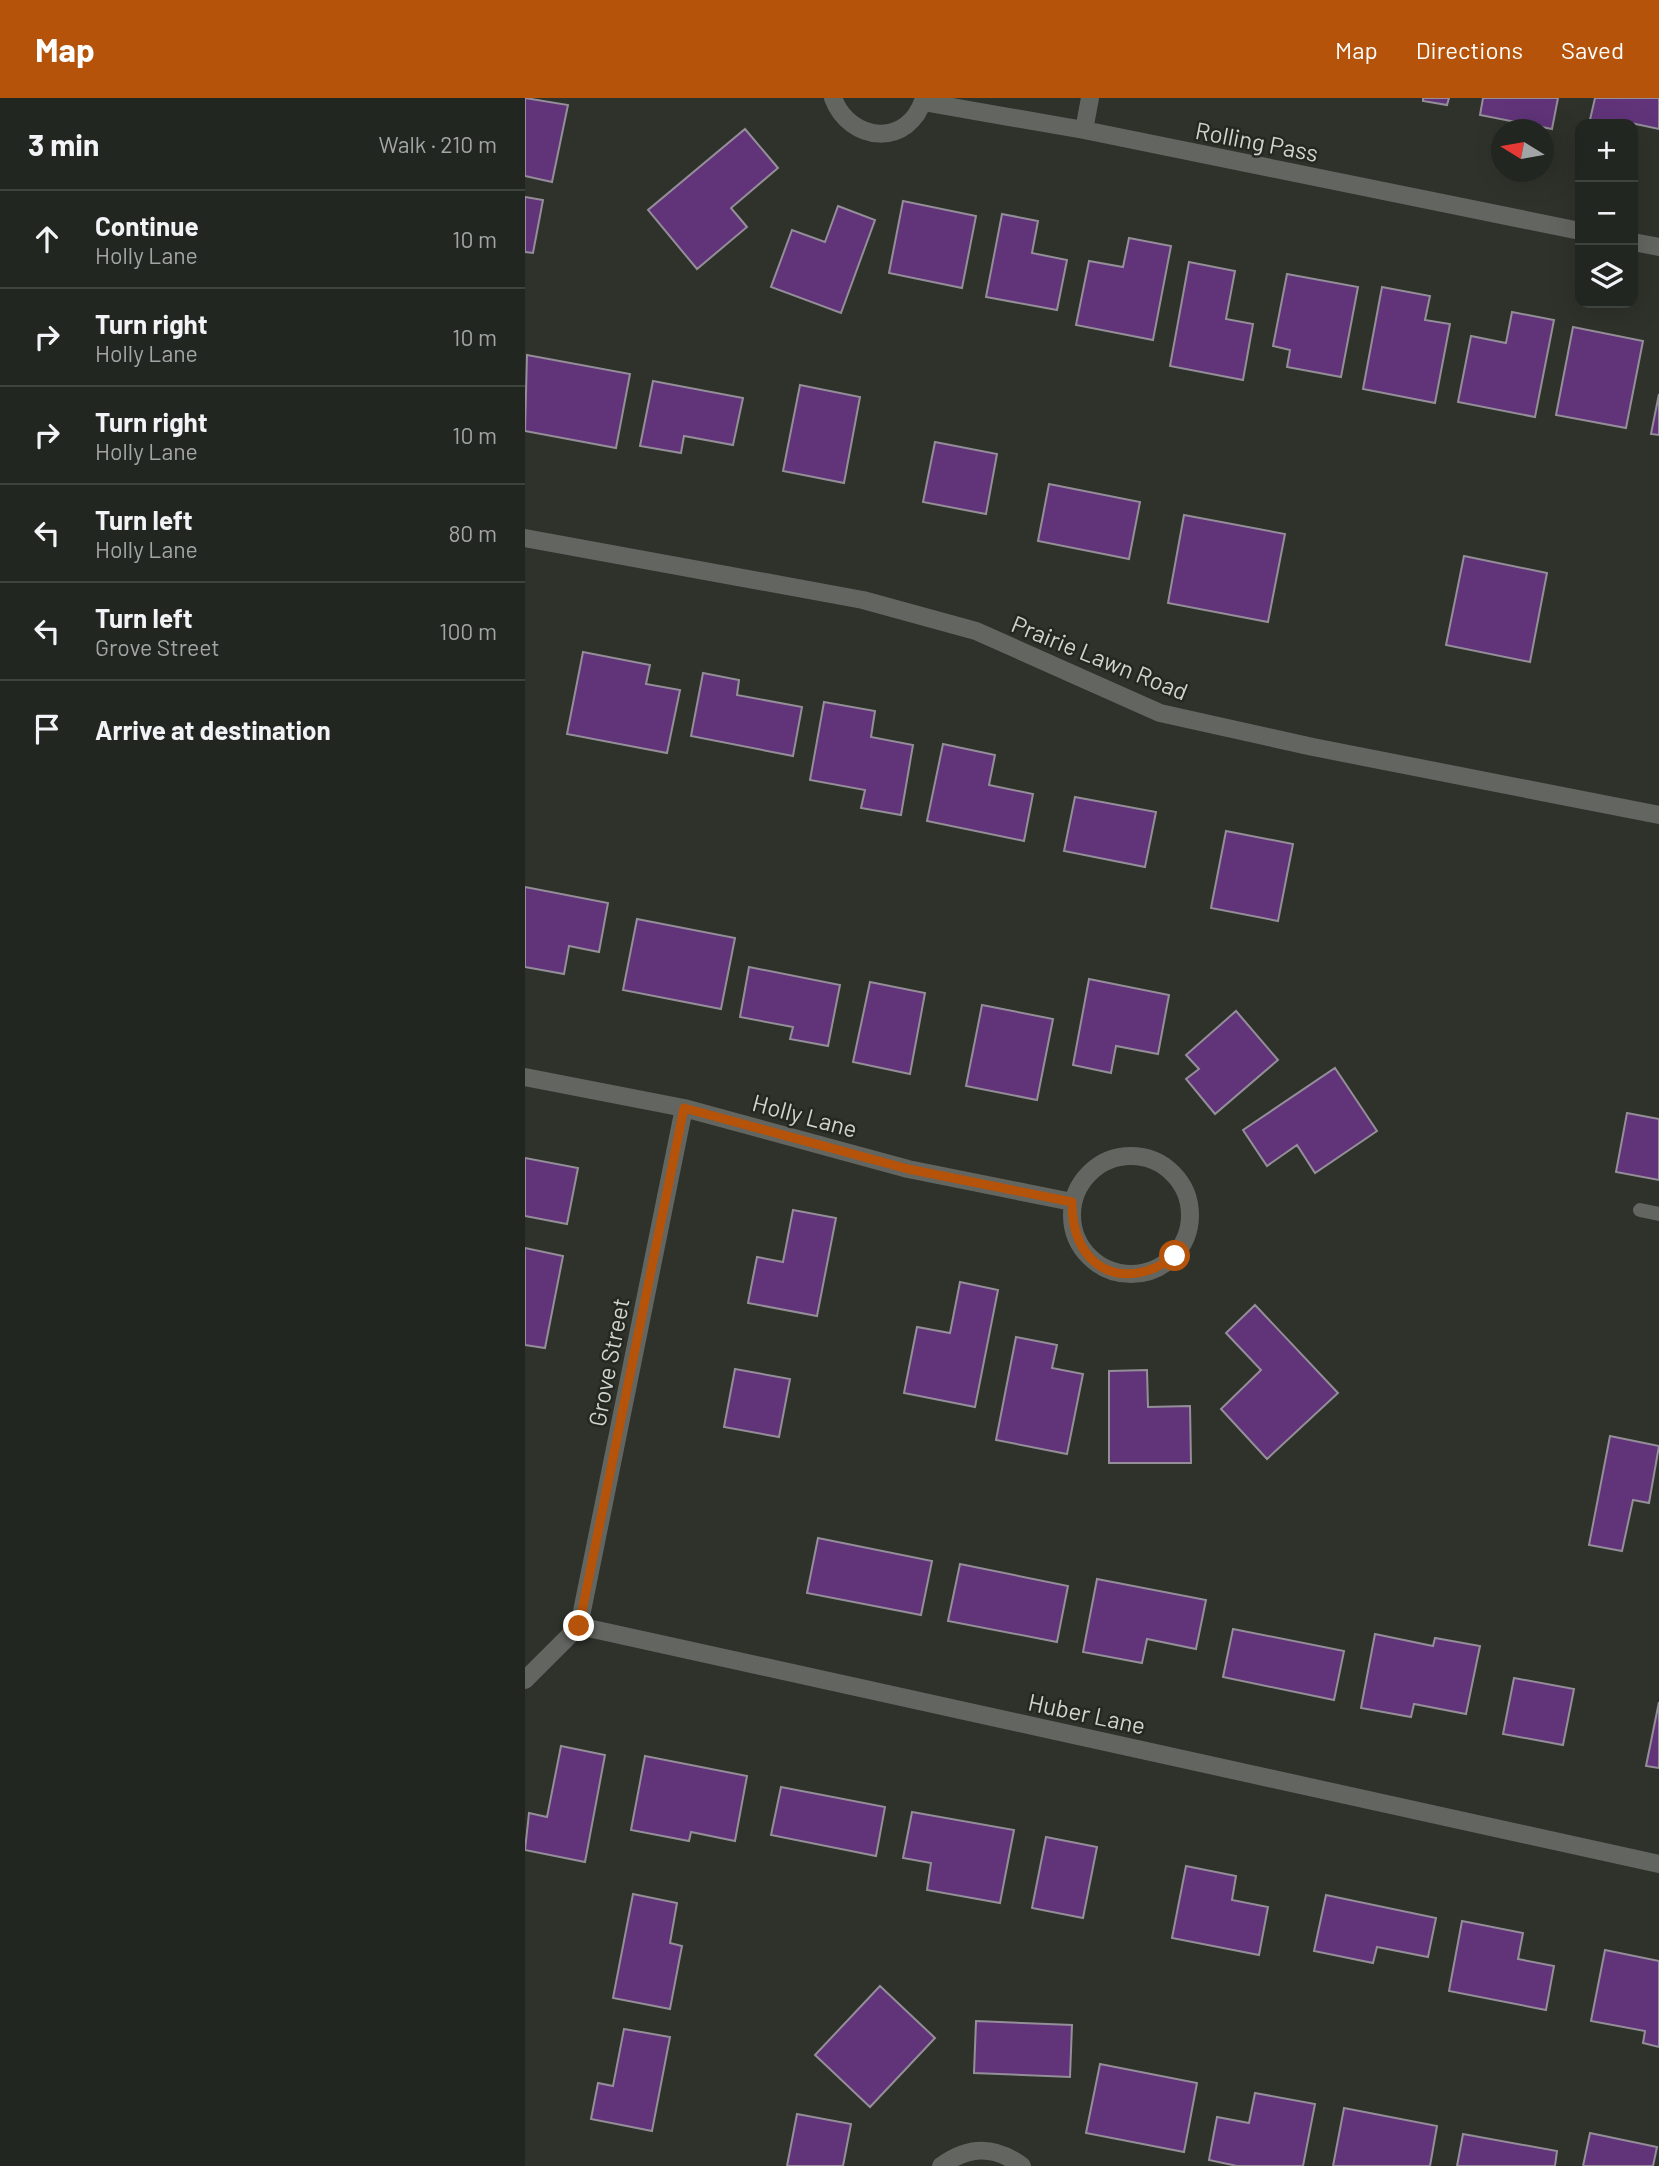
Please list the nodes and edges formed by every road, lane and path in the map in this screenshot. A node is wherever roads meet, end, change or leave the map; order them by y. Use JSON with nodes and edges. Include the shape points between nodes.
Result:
{"nodes":[{"id":1,"x":833,"y":98,"type":"edge"},
{"id":2,"x":1090,"y":98,"type":"edge"},
{"id":3,"x":924,"y":100,"type":"edge"},
{"id":4,"x":1084,"y":130,"type":"junction"},
{"id":5,"x":1575,"y":230,"type":"edge"},
{"id":6,"x":1638,"y":243,"type":"edge"},
{"id":7,"x":1659,"y":247,"type":"edge"},
{"id":8,"x":525,"y":538,"type":"edge"},
{"id":9,"x":1659,"y":815,"type":"edge"},
{"id":10,"x":525,"y":1077,"type":"edge"},
{"id":11,"x":684,"y":1108,"type":"junction"},
{"id":12,"x":1072,"y":1202,"type":"junction"},
{"id":13,"x":1640,"y":1210,"type":"dead end"},
{"id":14,"x":1659,"y":1214,"type":"edge"},
{"id":15,"x":579,"y":1626,"type":"junction"},
{"id":16,"x":525,"y":1680,"type":"edge"},
{"id":17,"x":1659,"y":1864,"type":"edge"},
{"id":18,"x":941,"y":2166,"type":"edge"},
{"id":19,"x":1022,"y":2166,"type":"edge"}],
"edges":[{"from":1,"to":3,"type":"street","name":"Rolling Pass","via":[[848,123],[876,134],[905,126]]},
{"from":2,"to":4,"type":"street"},
{"from":3,"to":4,"type":"street","name":"Rolling Pass"},
{"from":4,"to":5,"type":"street","name":"Rolling Pass"},
{"from":6,"to":7,"type":"street"},
{"from":8,"to":9,"type":"street","name":"Prairie Lawn Road","via":[[863,600],[976,631],[1160,713]]},
{"from":10,"to":11,"type":"street","name":"Holly Lane"},
{"from":11,"to":12,"type":"street","name":"Holly Lane","via":[[908,1169]]},
{"from":11,"to":15,"type":"street","name":"Grove Street"},
{"from":12,"to":12,"type":"street","via":[[1077,1241],[1088,1257],[1104,1269],[1122,1274],[1142,1274],[1175,1256],[1191,1221],[1182,1183],[1150,1158],[1111,1158],[1093,1168]]},
{"from":13,"to":14,"type":"lane"},
{"from":15,"to":16,"type":"street"},
{"from":15,"to":17,"type":"street","name":"Huber Lane"},
{"from":18,"to":19,"type":"street","via":[[973,2150],[1000,2153]]}]}
